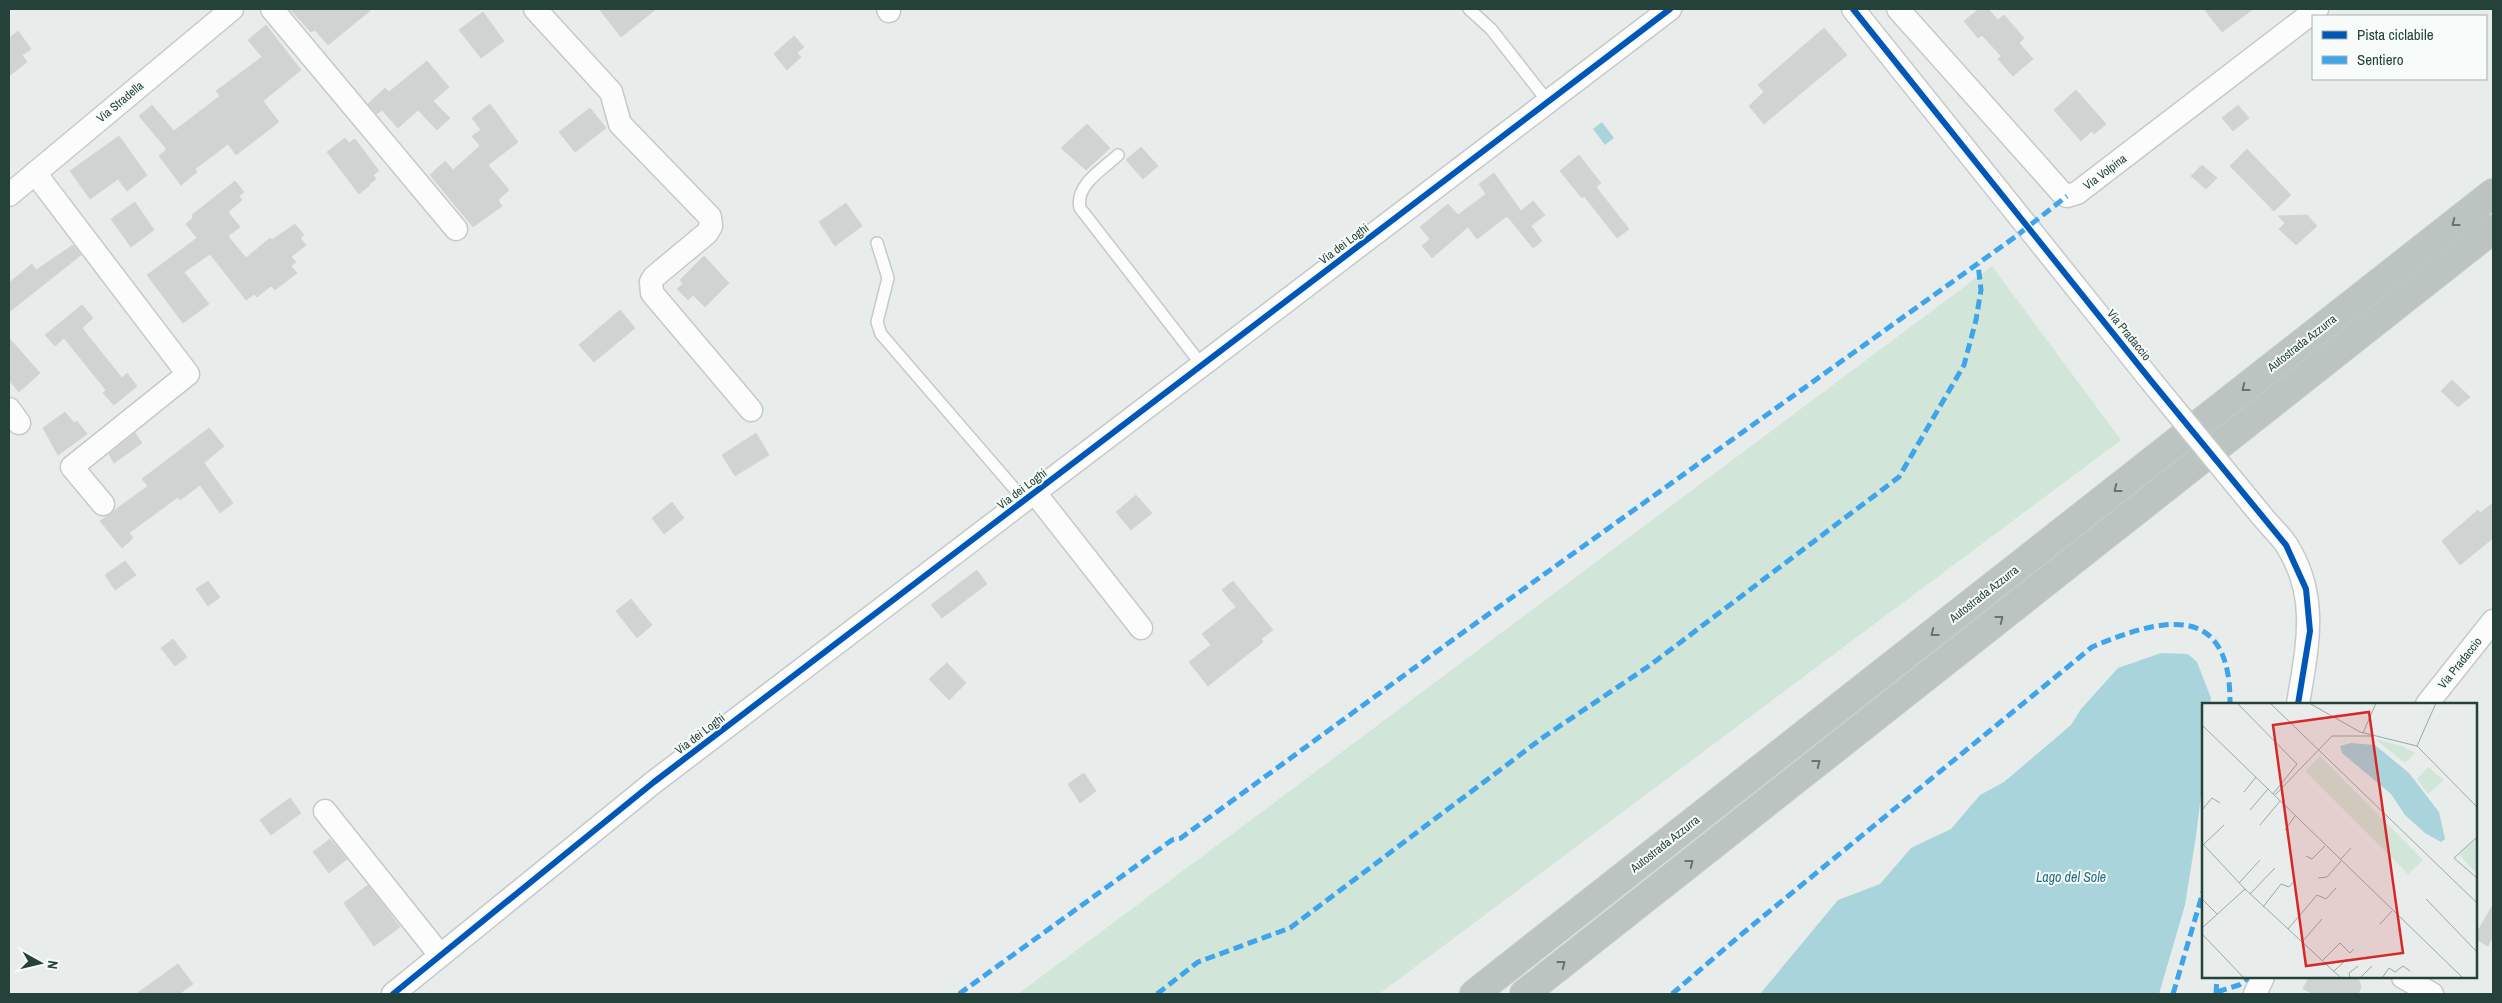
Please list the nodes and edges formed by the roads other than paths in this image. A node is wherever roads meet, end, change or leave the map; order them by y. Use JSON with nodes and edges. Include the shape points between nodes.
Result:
{"nodes":[{"id":1,"x":232,"y":9,"type":"edge"},
{"id":2,"x":272,"y":9,"type":"edge"},
{"id":3,"x":535,"y":9,"type":"edge"},
{"id":4,"x":1469,"y":9,"type":"edge"},
{"id":5,"x":1670,"y":9,"type":"edge"},
{"id":6,"x":1853,"y":9,"type":"edge"},
{"id":7,"x":1898,"y":9,"type":"edge"},
{"id":8,"x":2317,"y":9,"type":"edge"},
{"id":9,"x":1549,"y":103,"type":"junction"},
{"id":10,"x":1118,"y":155,"type":"dead end"},
{"id":11,"x":35,"y":173,"type":"junction"},
{"id":12,"x":2493,"y":193,"type":"edge"},
{"id":13,"x":9,"y":195,"type":"edge"},
{"id":14,"x":456,"y":229,"type":"dead end"},
{"id":15,"x":2493,"y":229,"type":"edge"},
{"id":16,"x":877,"y":243,"type":"dead end"},
{"id":17,"x":1201,"y":364,"type":"junction"},
{"id":18,"x":752,"y":410,"type":"dead end"},
{"id":19,"x":1030,"y":497,"type":"junction"},
{"id":20,"x":103,"y":504,"type":"dead end"},
{"id":21,"x":2493,"y":621,"type":"edge"},
{"id":22,"x":1141,"y":628,"type":"dead end"},
{"id":23,"x":2298,"y":703,"type":"edge"},
{"id":24,"x":2428,"y":703,"type":"edge"},
{"id":25,"x":326,"y":811,"type":"dead end"},
{"id":26,"x":440,"y":955,"type":"junction"},
{"id":27,"x":2405,"y":978,"type":"edge"},
{"id":28,"x":393,"y":994,"type":"edge"},
{"id":29,"x":1474,"y":994,"type":"edge"},
{"id":30,"x":1524,"y":994,"type":"edge"},
{"id":31,"x":2432,"y":994,"type":"edge"}],
"edges":[{"from":1,"to":11,"type":"street","name":"Via Stradella"},
{"from":2,"to":14,"type":"street"},
{"from":3,"to":18,"type":"street","via":[[610,92],[620,124],[710,217],[711,226],[707,234],[654,277],[652,293]]},
{"from":4,"to":9,"type":"lane","via":[[1491,29]]},
{"from":5,"to":9,"type":"street","name":"Via dei Loghi"},
{"from":6,"to":23,"type":"street","name":"Via Pradaccio","bridge":true,"via":[[2286,545],[2306,588],[2310,632]]},
{"from":7,"to":8,"type":"street","name":"Via Volpina","via":[[2067,196],[2078,192]]},
{"from":9,"to":17,"type":"street","name":"Via dei Loghi"},
{"from":10,"to":17,"type":"lane","via":[[1081,189],[1078,198],[1080,208]]},
{"from":11,"to":13,"type":"street","name":"Via Stradella"},
{"from":11,"to":20,"type":"street","via":[[188,374],[72,467]]},
{"from":12,"to":29,"type":"highway","name":"Autostrada Azzurra","one_way":true},
{"from":30,"to":15,"type":"highway","one_way":true},
{"from":16,"to":19,"type":"lane","via":[[888,278],[877,322],[882,334]]},
{"from":17,"to":19,"type":"street","name":"Via dei Loghi"},
{"from":19,"to":22,"type":"street"},
{"from":19,"to":26,"type":"street","name":"Via dei Loghi","via":[[654,782]]},
{"from":21,"to":24,"type":"street","name":"Via Pradaccio"},
{"from":25,"to":26,"type":"street"},
{"from":26,"to":28,"type":"street","name":"Via dei Loghi"},
{"from":27,"to":31,"type":"street"}]}
